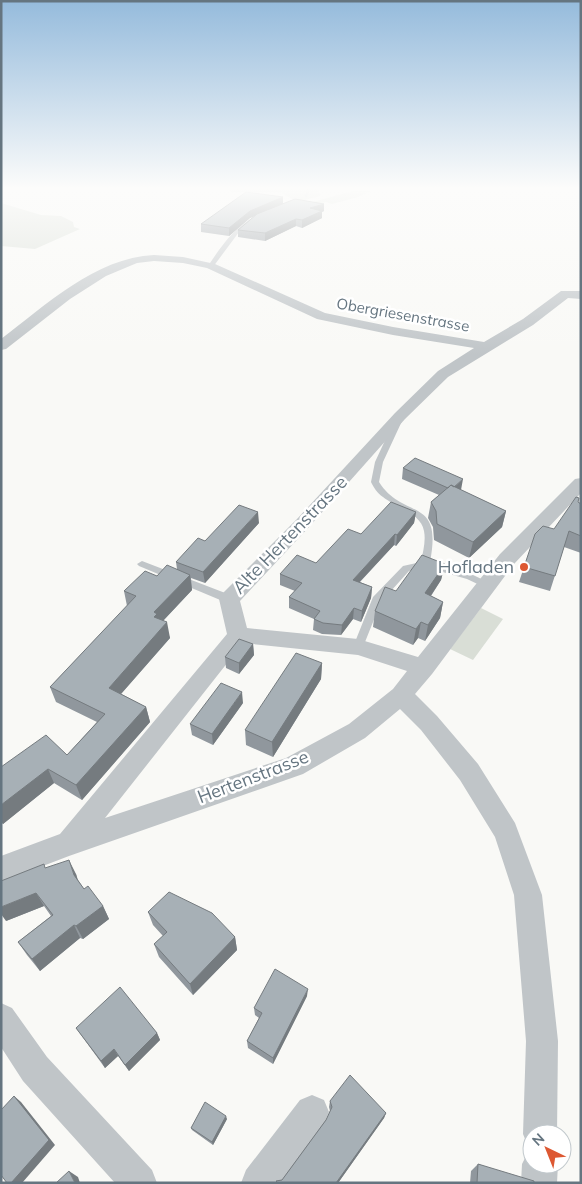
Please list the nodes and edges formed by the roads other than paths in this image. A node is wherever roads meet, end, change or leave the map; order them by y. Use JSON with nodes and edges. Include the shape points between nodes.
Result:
{"nodes":[{"id":1,"x":227,"y":244,"type":"edge"},
{"id":2,"x":211,"y":266,"type":"junction"},
{"id":3,"x":581,"y":296,"type":"edge"},
{"id":4,"x":1,"y":346,"type":"edge"},
{"id":5,"x":486,"y":346,"type":"junction"},
{"id":6,"x":400,"y":416,"type":"junction"},
{"id":7,"x":581,"y":483,"type":"edge"},
{"id":8,"x":142,"y":564,"type":"dead end"},
{"id":9,"x":425,"y":564,"type":"junction"},
{"id":10,"x":488,"y":586,"type":"junction"},
{"id":11,"x":229,"y":599,"type":"junction"},
{"id":12,"x":238,"y":635,"type":"junction"},
{"id":13,"x":358,"y":647,"type":"junction"},
{"id":14,"x":424,"y":668,"type":"junction"},
{"id":15,"x":401,"y":695,"type":"junction"},
{"id":16,"x":68,"y":843,"type":"junction"},
{"id":17,"x":1,"y":869,"type":"edge"},
{"id":18,"x":1,"y":1019,"type":"edge"},
{"id":19,"x":312,"y":1112,"type":"dead end"},
{"id":20,"x":540,"y":1124,"type":"edge"},
{"id":21,"x":139,"y":1183,"type":"edge"},
{"id":22,"x":259,"y":1183,"type":"edge"}],
"edges":[{"from":1,"to":2,"type":"lane"},
{"from":2,"to":4,"type":"street","name":"Obergriesenstrasse","via":[[155,259],[136,260],[111,268]]},
{"from":2,"to":5,"type":"street","name":"Obergriesenstrasse","via":[[321,316]]},
{"from":3,"to":5,"type":"street","name":"Obergriesenstrasse","via":[[565,294],[528,322]]},
{"from":5,"to":6,"type":"street","name":"Alte Hertenstrasse","via":[[443,374]]},
{"from":6,"to":9,"type":"lane","via":[[378,462],[375,482],[389,498],[428,526]]},
{"from":6,"to":11,"type":"street","name":"Alte Hertenstrasse"},
{"from":7,"to":10,"type":"street","name":"Hertenstrasse","via":[[508,559]]},
{"from":8,"to":11,"type":"lane"},
{"from":9,"to":10,"type":"lane","via":[[470,576]]},
{"from":9,"to":13,"type":"lane","via":[[406,568],[377,600]]},
{"from":10,"to":14,"type":"street","name":"Hertenstrasse"},
{"from":11,"to":12,"type":"street","name":"Alte Hertenstrasse"},
{"from":12,"to":13,"type":"street"},
{"from":12,"to":16,"type":"street"},
{"from":13,"to":14,"type":"street"},
{"from":14,"to":15,"type":"street","name":"Hertenstrasse"},
{"from":15,"to":16,"type":"street","name":"Hertenstrasse","via":[[357,730],[294,766]]},
{"from":15,"to":20,"type":"street","via":[[469,772],[506,832],[528,895],[542,1041]]},
{"from":16,"to":17,"type":"street","name":"Hertenstrasse"},
{"from":18,"to":21,"type":"street","via":[[35,1069]]},
{"from":19,"to":22,"type":"street"}]}
